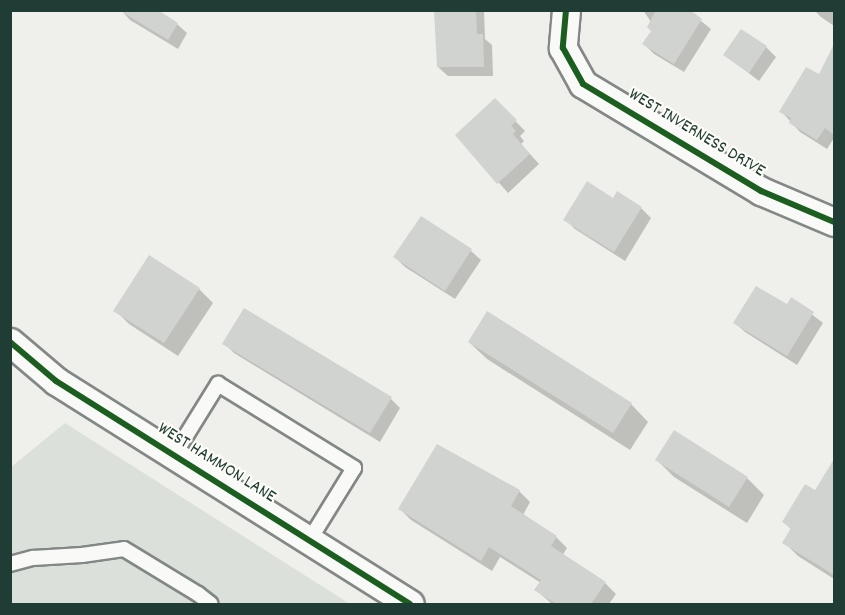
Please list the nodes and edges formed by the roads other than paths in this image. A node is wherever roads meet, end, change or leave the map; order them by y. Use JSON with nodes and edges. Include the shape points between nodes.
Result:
{"nodes":[{"id":1,"x":566,"y":10,"type":"edge"},
{"id":2,"x":834,"y":222,"type":"edge"},
{"id":3,"x":10,"y":342,"type":"edge"},
{"id":4,"x":174,"y":455,"type":"junction"},
{"id":5,"x":309,"y":541,"type":"junction"},
{"id":6,"x":10,"y":564,"type":"edge"},
{"id":7,"x":211,"y":604,"type":"edge"},
{"id":8,"x":410,"y":604,"type":"edge"}],
"edges":[{"from":1,"to":2,"type":"street","name":"WEST INVERNESS DRIVE","via":[[563,48],[583,84],[761,191]]},
{"from":3,"to":4,"type":"street","name":"WEST HAMMON LANE","via":[[56,381]]},
{"from":4,"to":5,"type":"street","name":"WEST HAMMON LANE"},
{"from":4,"to":5,"type":"lane","via":[[218,384],[354,468]]},
{"from":5,"to":8,"type":"street","name":"WEST HAMMON LANE"},
{"from":6,"to":7,"type":"lane","via":[[124,549]]}]}
